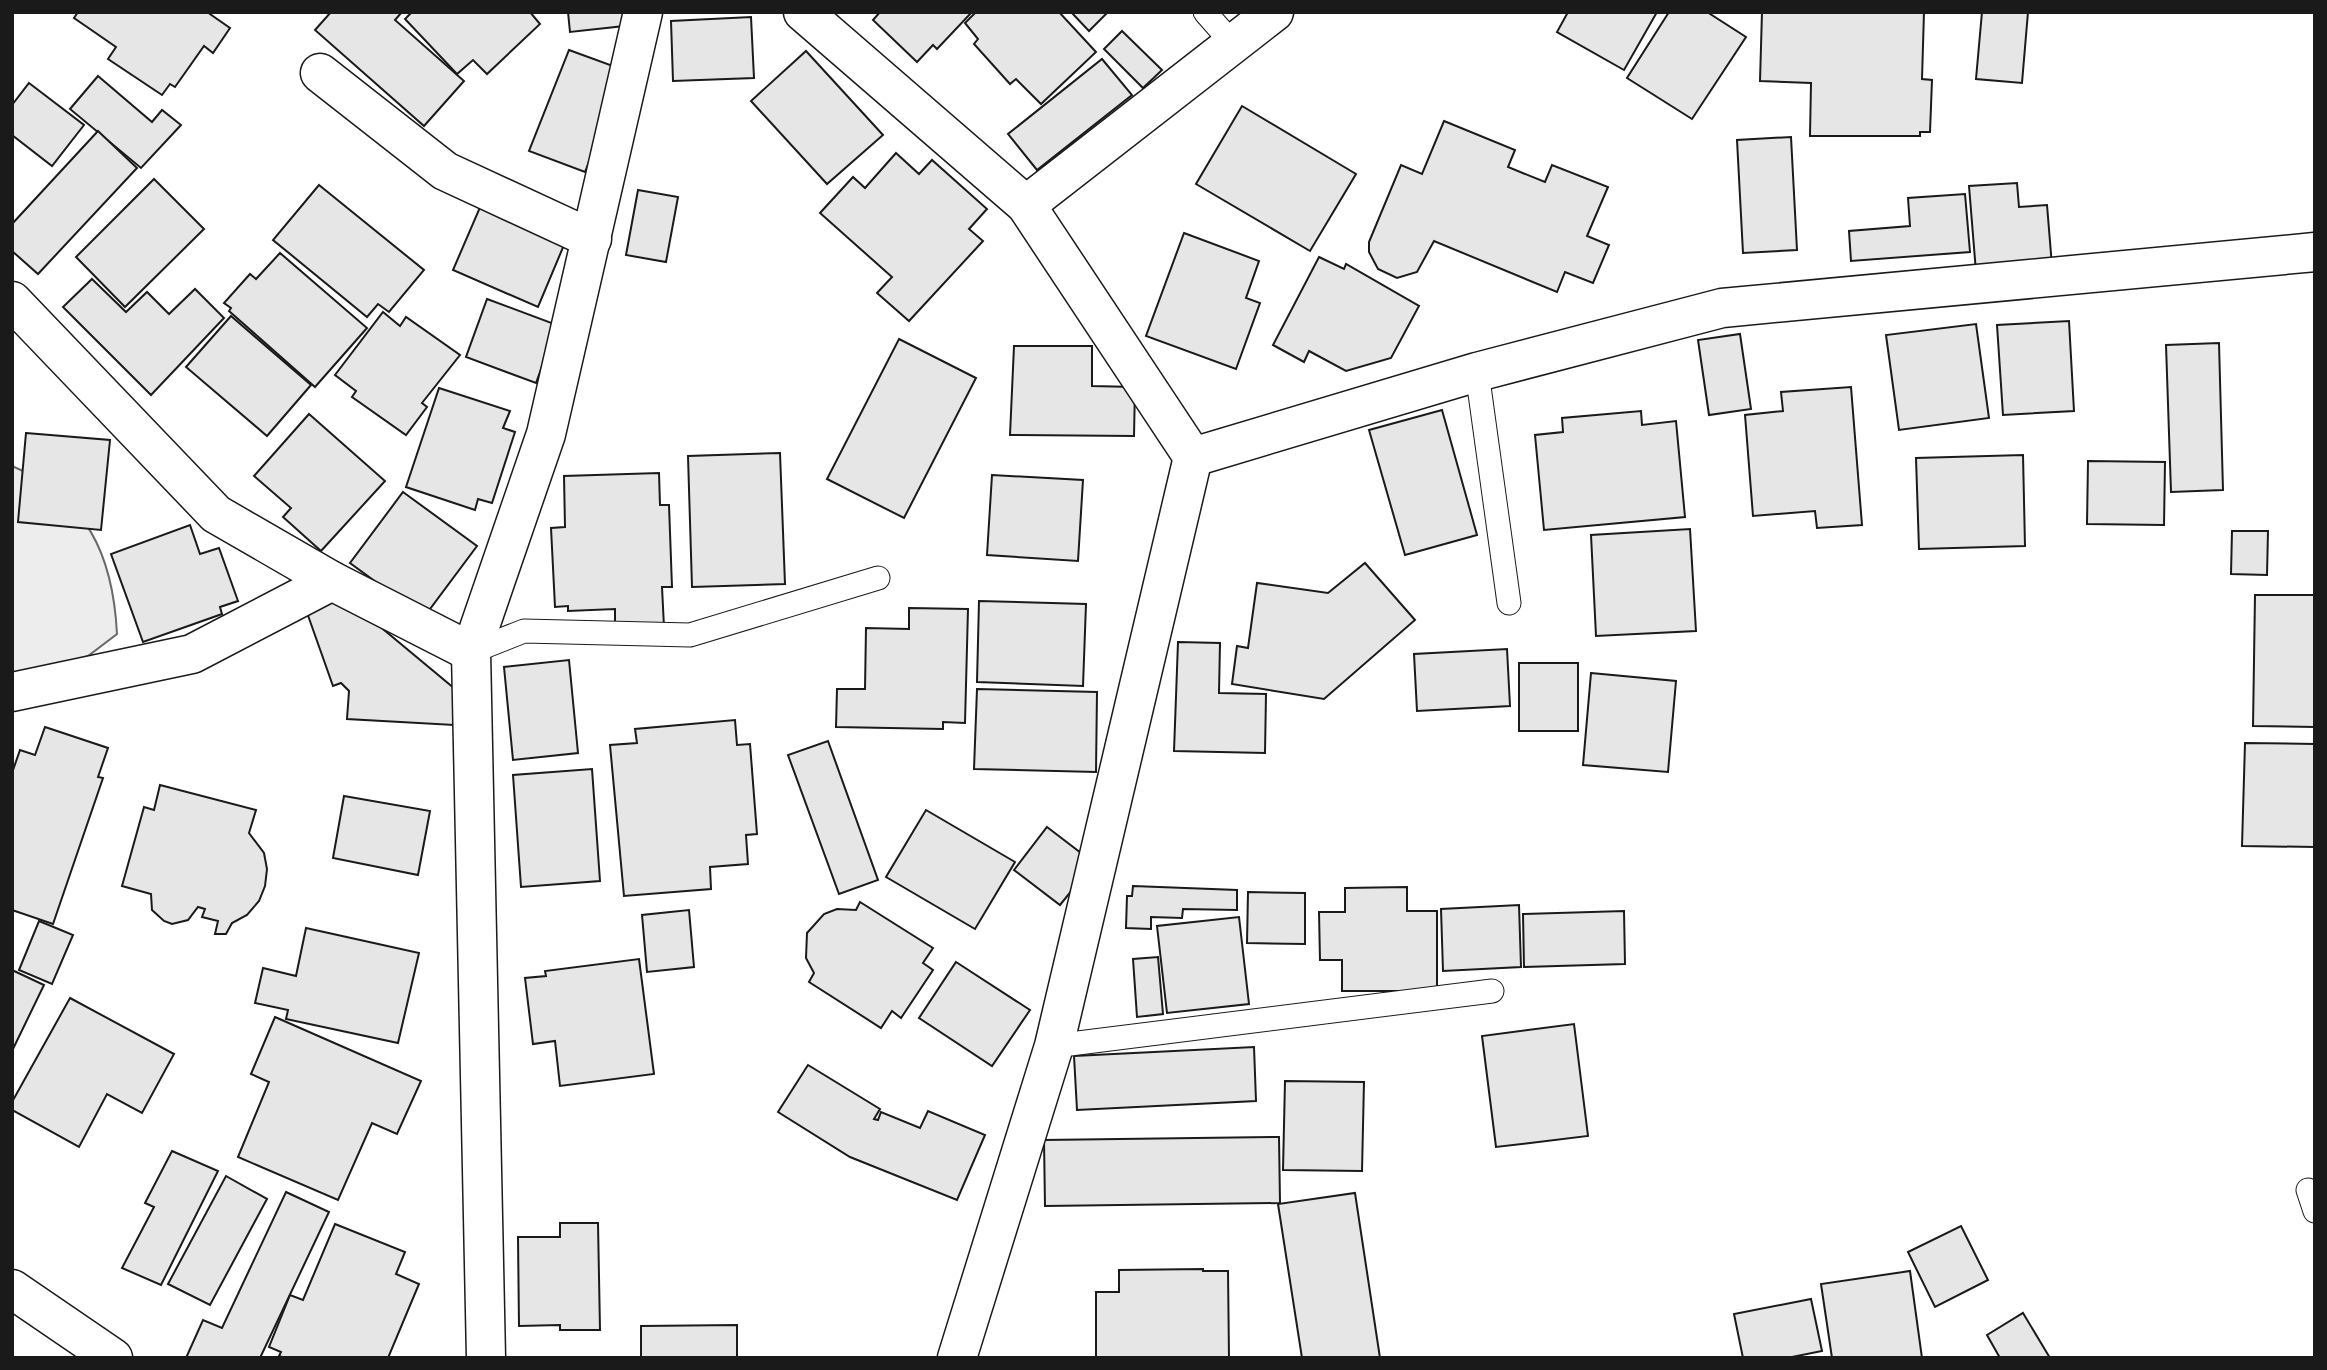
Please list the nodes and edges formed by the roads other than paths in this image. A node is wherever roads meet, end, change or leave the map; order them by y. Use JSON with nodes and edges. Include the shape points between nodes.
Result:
{"nodes":[{"id":1,"x":643,"y":12,"type":"edge"},
{"id":2,"x":803,"y":12,"type":"edge"},
{"id":3,"x":1205,"y":12,"type":"edge"},
{"id":4,"x":1274,"y":12,"type":"edge"},
{"id":5,"x":1233,"y":44,"type":"junction"},
{"id":6,"x":320,"y":73,"type":"dead end"},
{"id":7,"x":1026,"y":205,"type":"junction"},
{"id":8,"x":592,"y":239,"type":"junction"},
{"id":9,"x":2315,"y":252,"type":"edge"},
{"id":10,"x":12,"y":301,"type":"edge"},
{"id":11,"x":1477,"y":372,"type":"junction"},
{"id":12,"x":1193,"y":457,"type":"junction"},
{"id":13,"x":878,"y":578,"type":"dead end"},
{"id":14,"x":332,"y":581,"type":"junction"},
{"id":15,"x":1509,"y":603,"type":"dead end"},
{"id":16,"x":471,"y":652,"type":"junction"},
{"id":17,"x":12,"y":692,"type":"edge"},
{"id":18,"x":1492,"y":990,"type":"dead end"},
{"id":19,"x":1054,"y":1046,"type":"junction"},
{"id":20,"x":12,"y":1289,"type":"edge"},
{"id":21,"x":113,"y":1358,"type":"edge"},
{"id":22,"x":486,"y":1358,"type":"edge"},
{"id":23,"x":957,"y":1358,"type":"edge"}],
"edges":[{"from":1,"to":8,"type":"street"},
{"from":2,"to":7,"type":"street"},
{"from":3,"to":5,"type":"lane"},
{"from":4,"to":5,"type":"street"},
{"from":5,"to":7,"type":"street"},
{"from":6,"to":8,"type":"street","via":[[445,171]]},
{"from":7,"to":12,"type":"street"},
{"from":8,"to":16,"type":"street","via":[[546,434]]},
{"from":9,"to":11,"type":"street","via":[[1722,308]]},
{"from":10,"to":14,"type":"street","via":[[216,514]]},
{"from":11,"to":12,"type":"street"},
{"from":11,"to":15,"type":"lane"},
{"from":12,"to":19,"type":"street"},
{"from":13,"to":16,"type":"lane","via":[[690,635],[524,631]]},
{"from":14,"to":16,"type":"street"},
{"from":14,"to":17,"type":"street","via":[[192,654]]},
{"from":16,"to":22,"type":"street"},
{"from":18,"to":19,"type":"lane"},
{"from":19,"to":23,"type":"street"},
{"from":20,"to":21,"type":"street"}]}
